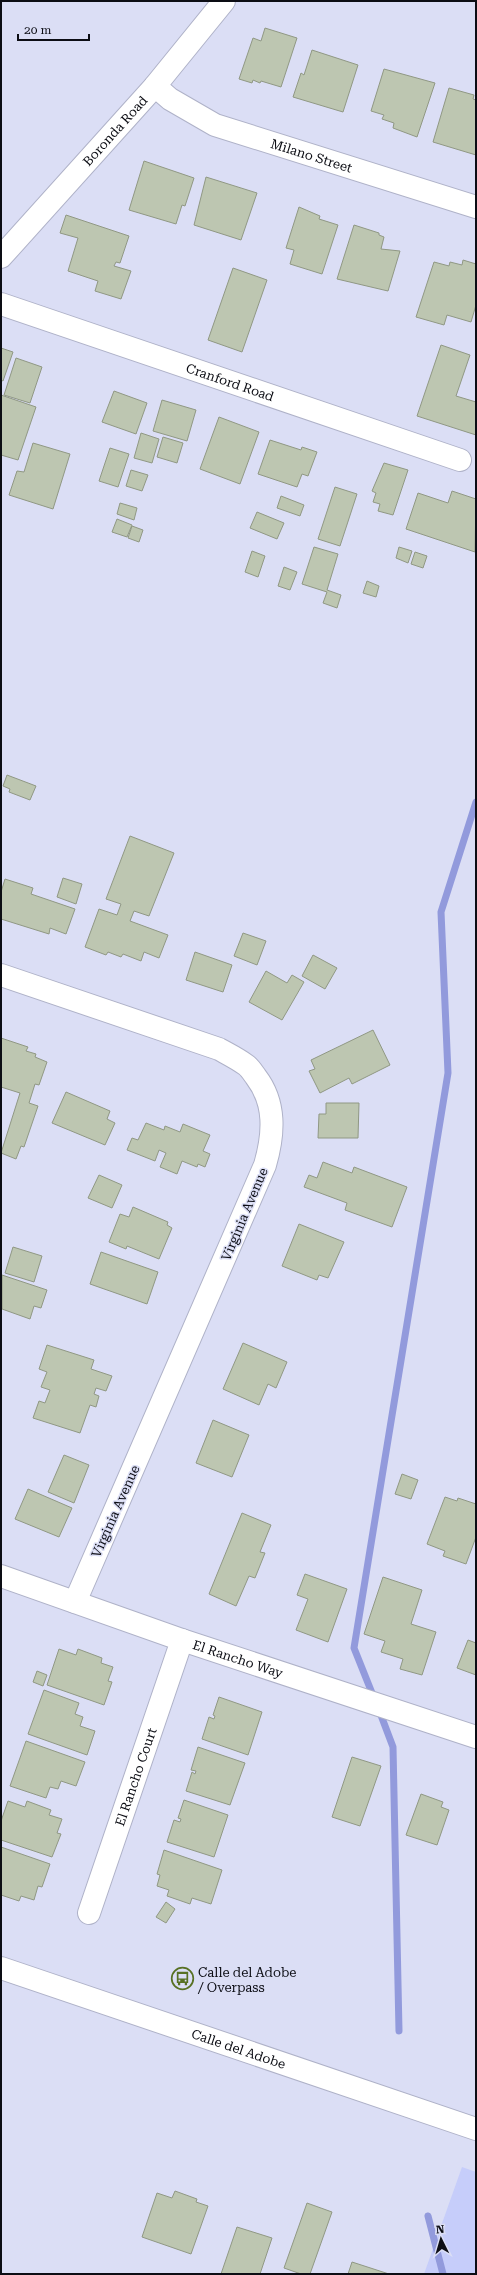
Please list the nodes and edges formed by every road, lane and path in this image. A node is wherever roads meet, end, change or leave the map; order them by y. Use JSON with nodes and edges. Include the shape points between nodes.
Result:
{"nodes":[{"id":1,"x":224,"y":1,"type":"edge"},
{"id":2,"x":155,"y":86,"type":"junction"},
{"id":3,"x":476,"y":207,"type":"edge"},
{"id":4,"x":1,"y":257,"type":"edge"},
{"id":5,"x":1,"y":304,"type":"edge"},
{"id":6,"x":460,"y":460,"type":"dead end"},
{"id":7,"x":1,"y":975,"type":"edge"},
{"id":8,"x":1,"y":1576,"type":"edge"},
{"id":9,"x":75,"y":1602,"type":"junction"},
{"id":10,"x":182,"y":1640,"type":"junction"},
{"id":11,"x":476,"y":1737,"type":"edge"},
{"id":12,"x":89,"y":1913,"type":"dead end"},
{"id":13,"x":1,"y":1968,"type":"edge"},
{"id":14,"x":476,"y":2129,"type":"edge"}],
"edges":[{"from":1,"to":2,"type":"street","name":"Boronda Road"},
{"from":2,"to":3,"type":"street","name":"Milano Street","via":[[170,99],[215,125]]},
{"from":2,"to":4,"type":"street","name":"Boronda Road"},
{"from":5,"to":6,"type":"street","name":"Cranford Road"},
{"from":7,"to":9,"type":"street","name":"Virginia Avenue","via":[[219,1049],[247,1065],[261,1084],[269,1100],[273,1123],[272,1143],[265,1165]]},
{"from":8,"to":9,"type":"street","name":"El Rancho Way"},
{"from":9,"to":10,"type":"street","name":"El Rancho Way"},
{"from":10,"to":11,"type":"street","name":"El Rancho Way"},
{"from":10,"to":12,"type":"street","name":"El Rancho Court"},
{"from":13,"to":14,"type":"street","name":"Calle del Adobe"}]}
